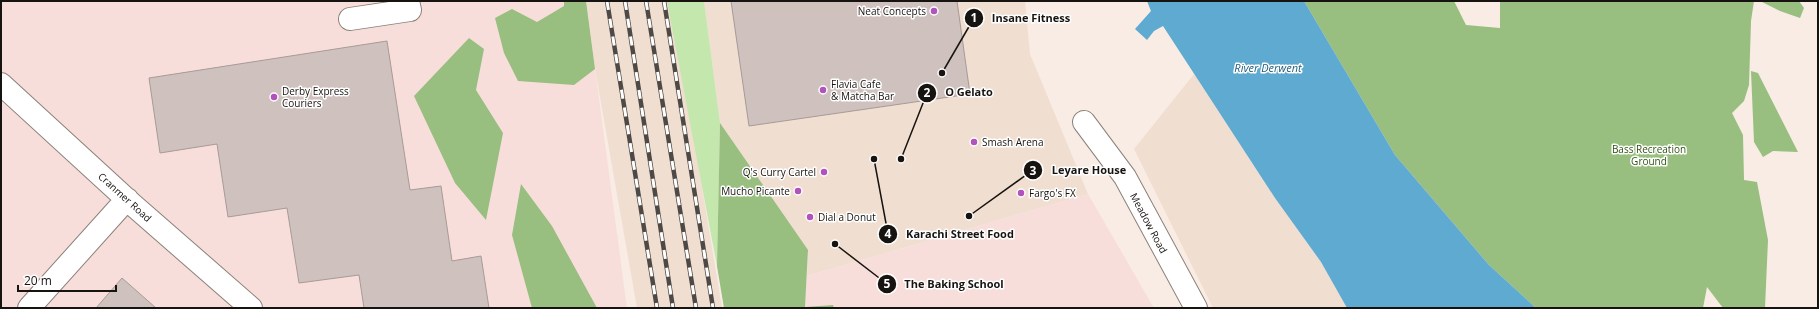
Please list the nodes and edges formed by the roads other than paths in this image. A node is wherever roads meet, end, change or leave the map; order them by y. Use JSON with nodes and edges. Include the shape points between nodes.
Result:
{"nodes":[{"id":1,"x":408,"y":1,"type":"edge"},
{"id":2,"x":350,"y":19,"type":"dead end"},
{"id":3,"x":1,"y":84,"type":"edge"},
{"id":4,"x":1084,"y":122,"type":"dead end"},
{"id":5,"x":126,"y":199,"type":"junction"},
{"id":6,"x":29,"y":308,"type":"edge"},
{"id":7,"x":251,"y":308,"type":"edge"},
{"id":8,"x":1196,"y":308,"type":"edge"}],
"edges":[{"from":1,"to":2,"type":"street","via":[[410,10]]},
{"from":3,"to":5,"type":"street","name":"Cranmer Road"},
{"from":4,"to":8,"type":"street","name":"Meadow Road","via":[[1125,177]]},
{"from":5,"to":6,"type":"street"},
{"from":5,"to":7,"type":"street","name":"Cranmer Road"}]}
